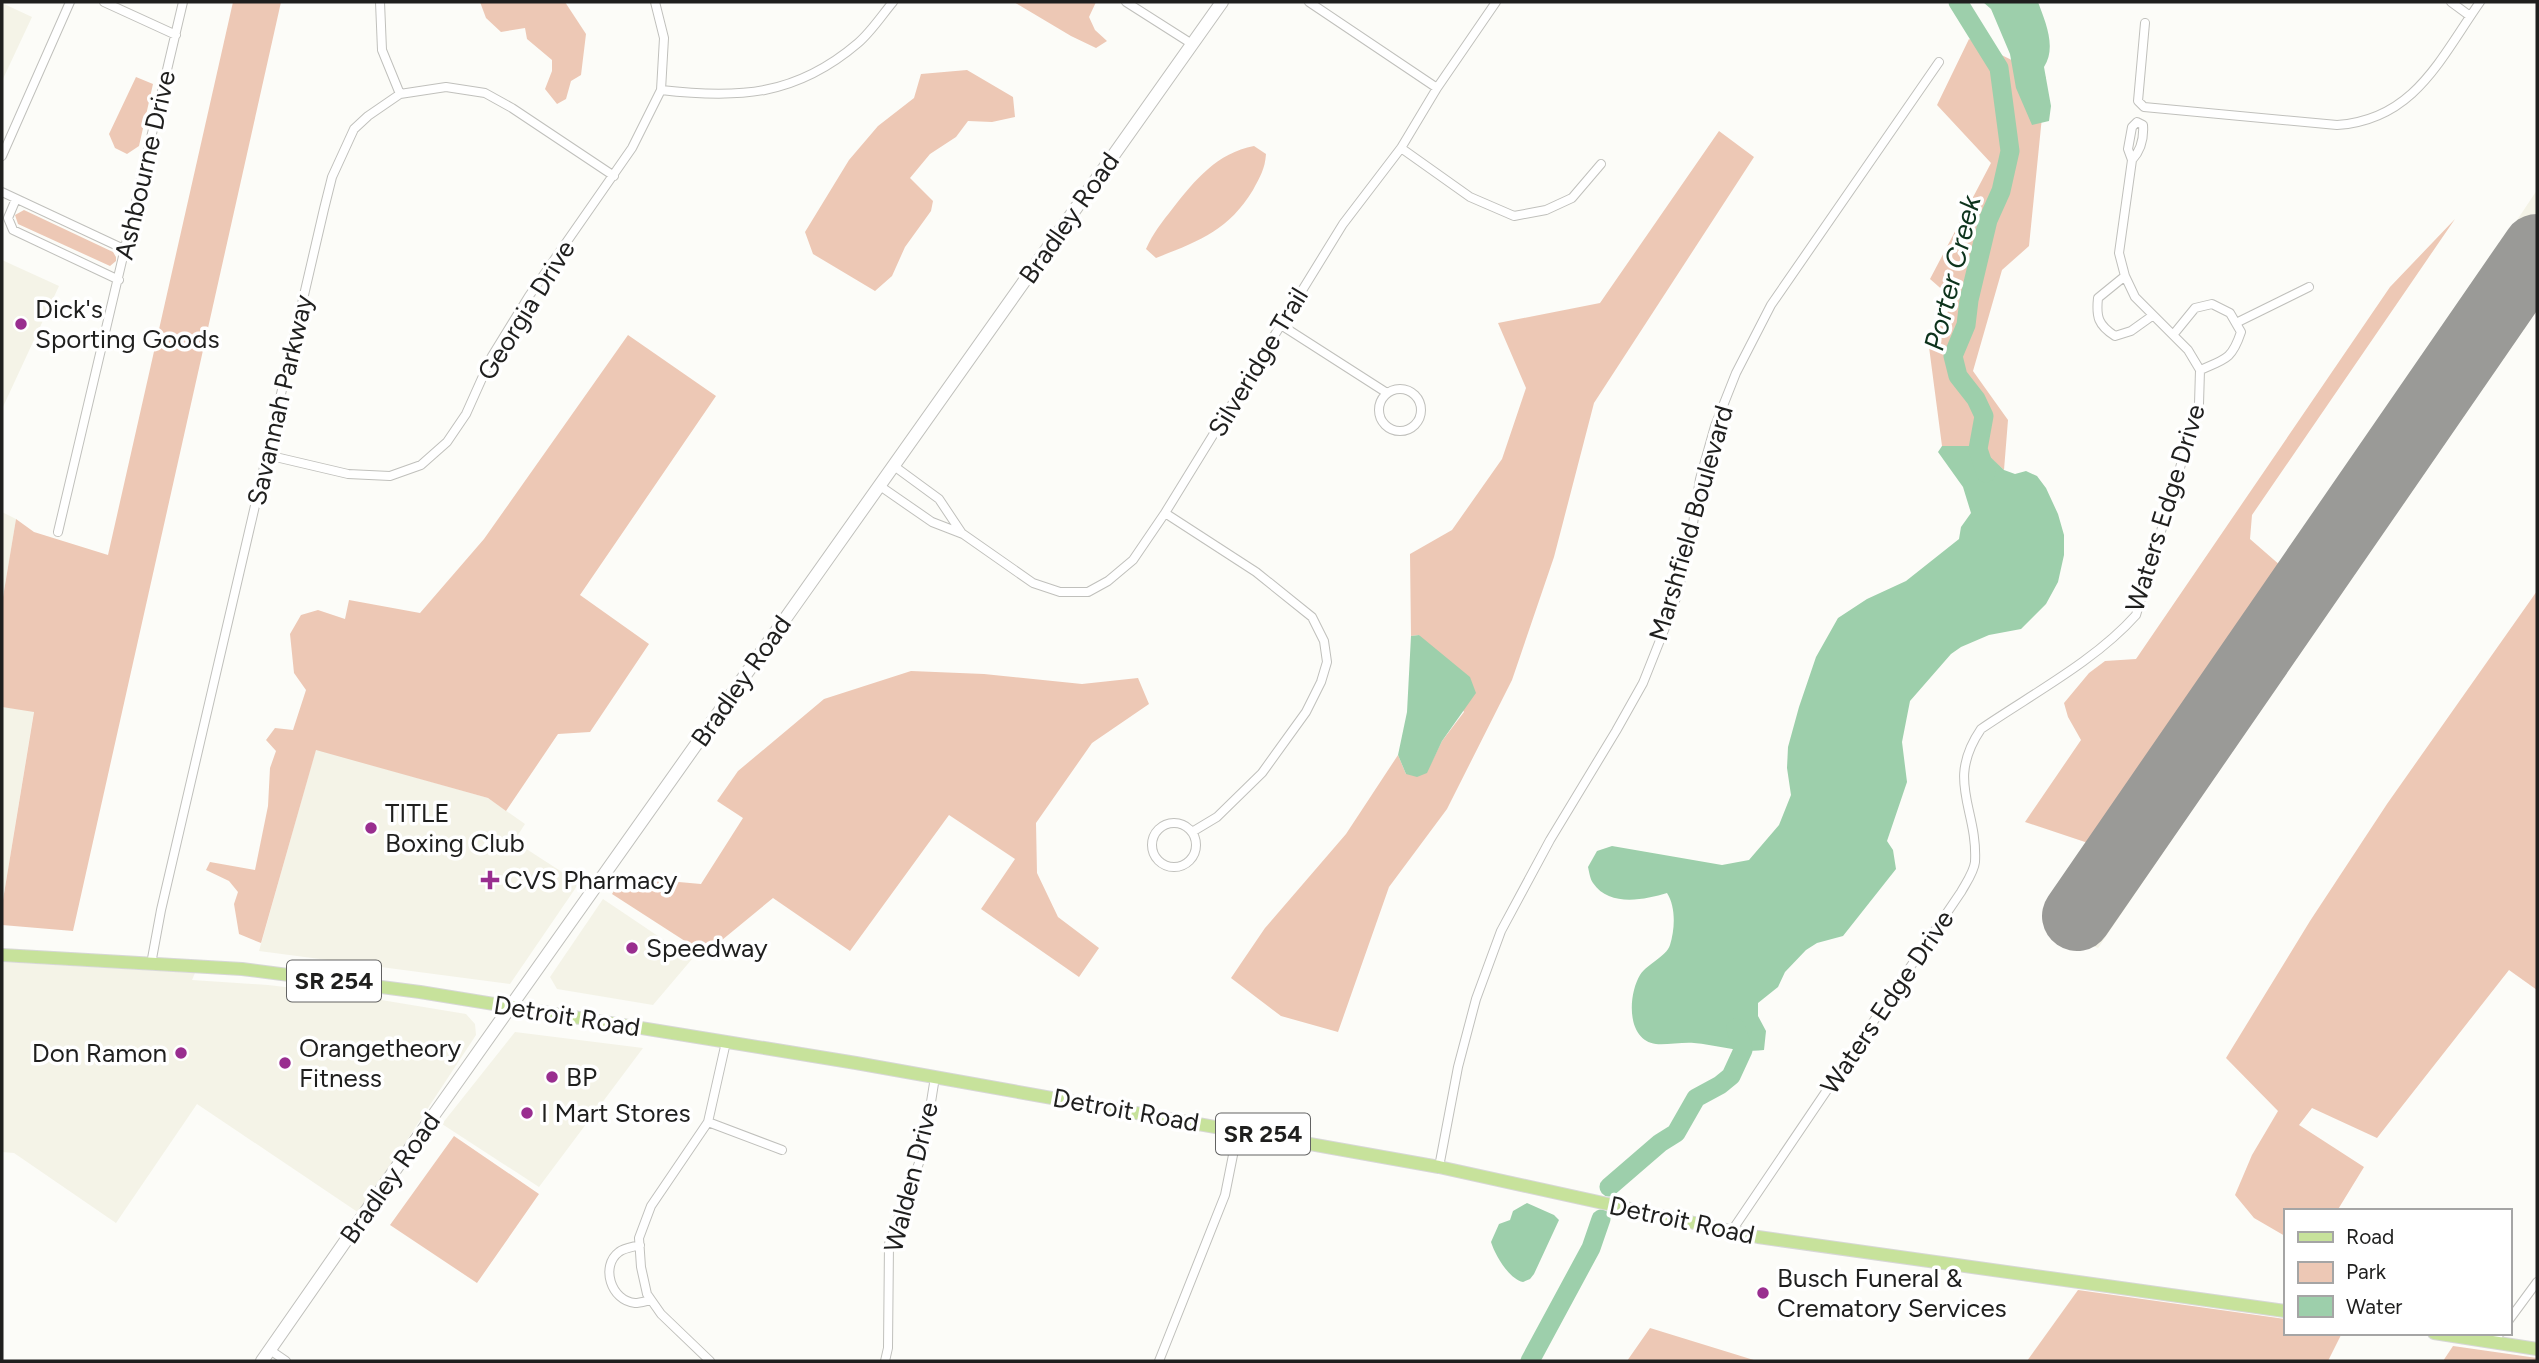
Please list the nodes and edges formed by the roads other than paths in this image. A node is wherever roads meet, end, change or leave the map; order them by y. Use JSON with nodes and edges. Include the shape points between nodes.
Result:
{"nodes":[{"id":1,"x":70,"y":2,"type":"edge"},
{"id":2,"x":104,"y":2,"type":"edge"},
{"id":3,"x":183,"y":2,"type":"edge"},
{"id":4,"x":380,"y":2,"type":"edge"},
{"id":5,"x":654,"y":2,"type":"edge"},
{"id":6,"x":893,"y":2,"type":"edge"},
{"id":7,"x":1126,"y":2,"type":"edge"},
{"id":8,"x":1222,"y":2,"type":"edge"},
{"id":9,"x":1309,"y":2,"type":"edge"},
{"id":10,"x":1496,"y":2,"type":"edge"},
{"id":11,"x":2451,"y":2,"type":"edge"},
{"id":12,"x":2480,"y":2,"type":"edge"},
{"id":13,"x":2470,"y":16,"type":"junction"},
{"id":14,"x":2145,"y":23,"type":"dead end"},
{"id":15,"x":176,"y":35,"type":"junction"},
{"id":16,"x":1192,"y":44,"type":"junction"},
{"id":17,"x":1939,"y":62,"type":"dead end"},
{"id":18,"x":1437,"y":88,"type":"junction"},
{"id":19,"x":661,"y":90,"type":"junction"},
{"id":20,"x":400,"y":94,"type":"junction"},
{"id":21,"x":1401,"y":148,"type":"junction"},
{"id":22,"x":2,"y":156,"type":"edge"},
{"id":23,"x":2132,"y":160,"type":"dead end"},
{"id":24,"x":1601,"y":163,"type":"dead end"},
{"id":25,"x":614,"y":176,"type":"junction"},
{"id":26,"x":2,"y":192,"type":"edge"},
{"id":27,"x":16,"y":199,"type":"junction"},
{"id":28,"x":126,"y":250,"type":"junction"},
{"id":29,"x":2125,"y":276,"type":"junction"},
{"id":30,"x":119,"y":280,"type":"junction"},
{"id":31,"x":2308,"y":287,"type":"dead end"},
{"id":32,"x":2152,"y":316,"type":"junction"},
{"id":33,"x":2236,"y":323,"type":"junction"},
{"id":34,"x":1281,"y":325,"type":"junction"},
{"id":35,"x":2173,"y":335,"type":"junction"},
{"id":36,"x":2200,"y":370,"type":"junction"},
{"id":37,"x":1387,"y":393,"type":"junction"},
{"id":38,"x":267,"y":455,"type":"junction"},
{"id":39,"x":894,"y":466,"type":"junction"},
{"id":40,"x":880,"y":486,"type":"junction"},
{"id":41,"x":1166,"y":513,"type":"junction"},
{"id":42,"x":58,"y":532,"type":"dead end"},
{"id":43,"x":963,"y":534,"type":"junction"},
{"id":44,"x":1192,"y":832,"type":"junction"},
{"id":45,"x":2,"y":955,"type":"edge"},
{"id":46,"x":151,"y":964,"type":"junction"},
{"id":47,"x":510,"y":1007,"type":"junction"},
{"id":48,"x":726,"y":1042,"type":"junction"},
{"id":49,"x":935,"y":1077,"type":"junction"},
{"id":50,"x":708,"y":1122,"type":"junction"},
{"id":51,"x":1238,"y":1130,"type":"junction"},
{"id":52,"x":782,"y":1150,"type":"dead end"},
{"id":53,"x":1439,"y":1167,"type":"junction"},
{"id":54,"x":1731,"y":1232,"type":"junction"},
{"id":55,"x":640,"y":1245,"type":"junction"},
{"id":56,"x":2537,"y":1282,"type":"edge"},
{"id":57,"x":651,"y":1300,"type":"junction"},
{"id":58,"x":2284,"y":1311,"type":"edge"},
{"id":59,"x":2511,"y":1317,"type":"edge"},
{"id":60,"x":2459,"y":1335,"type":"edge"},
{"id":61,"x":2497,"y":1338,"type":"edge"},
{"id":62,"x":2537,"y":1349,"type":"edge"},
{"id":63,"x":270,"y":1350,"type":"junction"},
{"id":64,"x":262,"y":1361,"type":"edge"},
{"id":65,"x":286,"y":1361,"type":"edge"},
{"id":66,"x":710,"y":1361,"type":"edge"},
{"id":67,"x":885,"y":1361,"type":"edge"},
{"id":68,"x":1159,"y":1361,"type":"edge"}],
"edges":[{"from":1,"to":22,"type":"street"},
{"from":2,"to":15,"type":"street"},
{"from":3,"to":15,"type":"street","name":"Ashbourne Drive"},
{"from":4,"to":20,"type":"street","via":[[382,50]]},
{"from":5,"to":19,"type":"street","name":"Georgia Drive","via":[[664,38]]},
{"from":6,"to":19,"type":"street","via":[[860,41],[817,73],[760,92],[710,96]]},
{"from":7,"to":16,"type":"street"},
{"from":8,"to":16,"type":"street","name":"Bradley Road"},
{"from":9,"to":18,"type":"street"},
{"from":10,"to":18,"type":"street","name":"Silveridge Trail"},
{"from":11,"to":13,"type":"street"},
{"from":12,"to":13,"type":"street"},
{"from":13,"to":14,"type":"street","via":[[2408,99],[2357,124],[2337,125],[2140,105]]},
{"from":15,"to":28,"type":"street","name":"Ashbourne Drive"},
{"from":16,"to":39,"type":"street","name":"Bradley Road"},
{"from":17,"to":53,"type":"street","name":"Marshfield Boulevard","via":[[1771,305],[1736,373],[1700,479],[1674,605],[1643,683],[1501,931],[1458,1067]]},
{"from":18,"to":21,"type":"street","name":"Silveridge Trail"},
{"from":19,"to":25,"type":"street","name":"Georgia Drive"},
{"from":20,"to":25,"type":"street","name":"Savannah Parkway","via":[[446,87],[485,93]]},
{"from":20,"to":38,"type":"street","name":"Savannah Parkway","via":[[354,129],[332,177]]},
{"from":21,"to":24,"type":"street","via":[[1470,197],[1514,216],[1546,210],[1572,198]]},
{"from":21,"to":34,"type":"street","name":"Silveridge Trail","via":[[1343,224]]},
{"from":23,"to":29,"type":"street","name":"Waters Edge Drive","via":[[2119,253]]},
{"from":25,"to":38,"type":"street","name":"Georgia Drive","via":[[529,296],[492,356],[466,414],[447,442],[421,465],[390,476],[348,474]]},
{"from":26,"to":27,"type":"street"},
{"from":27,"to":28,"type":"street"},
{"from":27,"to":30,"type":"street","via":[[8,218],[13,230]]},
{"from":28,"to":30,"type":"street","name":"Ashbourne Drive"},
{"from":29,"to":32,"type":"street","name":"Waters Edge Drive"},
{"from":29,"to":32,"type":"street","via":[[2098,298],[2096,316],[2102,328],[2115,336]]},
{"from":30,"to":42,"type":"street","name":"Ashbourne Drive"},
{"from":31,"to":33,"type":"street"},
{"from":32,"to":35,"type":"street","name":"Waters Edge Drive"},
{"from":33,"to":35,"type":"street","via":[[2230,313],[2212,304],[2195,309]]},
{"from":33,"to":36,"type":"street","via":[[2241,332],[2235,350]]},
{"from":34,"to":37,"type":"street"},
{"from":34,"to":41,"type":"street","name":"Silveridge Trail"},
{"from":35,"to":36,"type":"street","name":"Waters Edge Drive"},
{"from":36,"to":54,"type":"street","name":"Waters Edge Drive","via":[[2199,404],[2136,615],[2092,654],[1980,729],[1969,746],[1963,786],[1975,865]]},
{"from":37,"to":37,"type":"street","via":[[1400,389],[1413,394],[1421,413],[1415,425],[1402,431],[1384,424],[1378,411]]},
{"from":38,"to":46,"type":"street","name":"Savannah Parkway"},
{"from":39,"to":40,"type":"street","name":"Bradley Road"},
{"from":39,"to":43,"type":"street","name":"Silveridge Trail","via":[[939,499]]},
{"from":40,"to":43,"type":"street","name":"Silveridge Trail","via":[[932,522]]},
{"from":40,"to":47,"type":"street","name":"Bradley Road"},
{"from":41,"to":43,"type":"street","name":"Silveridge Trail","via":[[1133,560],[1088,592],[1060,592],[1032,583]]},
{"from":41,"to":44,"type":"street","via":[[1256,572],[1312,617],[1324,641],[1326,662],[1306,712],[1262,774],[1217,817]]},
{"from":44,"to":44,"type":"street","via":[[1197,846],[1191,860],[1178,867],[1157,860],[1152,839],[1160,828],[1174,823]]},
{"from":45,"to":46,"type":"main road","name":"Detroit Road","number":"SR 254"},
{"from":46,"to":47,"type":"main road","name":"Detroit Road","number":"SR 254","via":[[299,976]]},
{"from":47,"to":48,"type":"main road","name":"Detroit Road","number":"SR 254"},
{"from":47,"to":63,"type":"street","name":"Bradley Road"},
{"from":48,"to":49,"type":"main road","name":"Detroit Road","number":"SR 254"},
{"from":48,"to":50,"type":"street"},
{"from":49,"to":51,"type":"main road","name":"Detroit Road","number":"SR 254"},
{"from":49,"to":67,"type":"street","name":"Walden Drive","via":[[923,1152],[889,1244]]},
{"from":50,"to":52,"type":"street"},
{"from":50,"to":55,"type":"street","via":[[652,1206]]},
{"from":51,"to":53,"type":"main road","name":"Detroit Road","number":"SR 254"},
{"from":51,"to":68,"type":"street","via":[[1224,1195]]},
{"from":53,"to":54,"type":"main road","name":"Detroit Road","number":"SR 254"},
{"from":54,"to":58,"type":"main road","name":"Detroit Road","number":"SR 254"},
{"from":55,"to":57,"type":"street"},
{"from":55,"to":57,"type":"street","via":[[615,1255],[609,1274],[620,1297],[636,1303]]},
{"from":56,"to":59,"type":"street"},
{"from":57,"to":66,"type":"street"},
{"from":60,"to":61,"type":"main road"},
{"from":61,"to":62,"type":"main road"},
{"from":63,"to":64,"type":"street","name":"Bradley Road"},
{"from":63,"to":65,"type":"street"}]}
